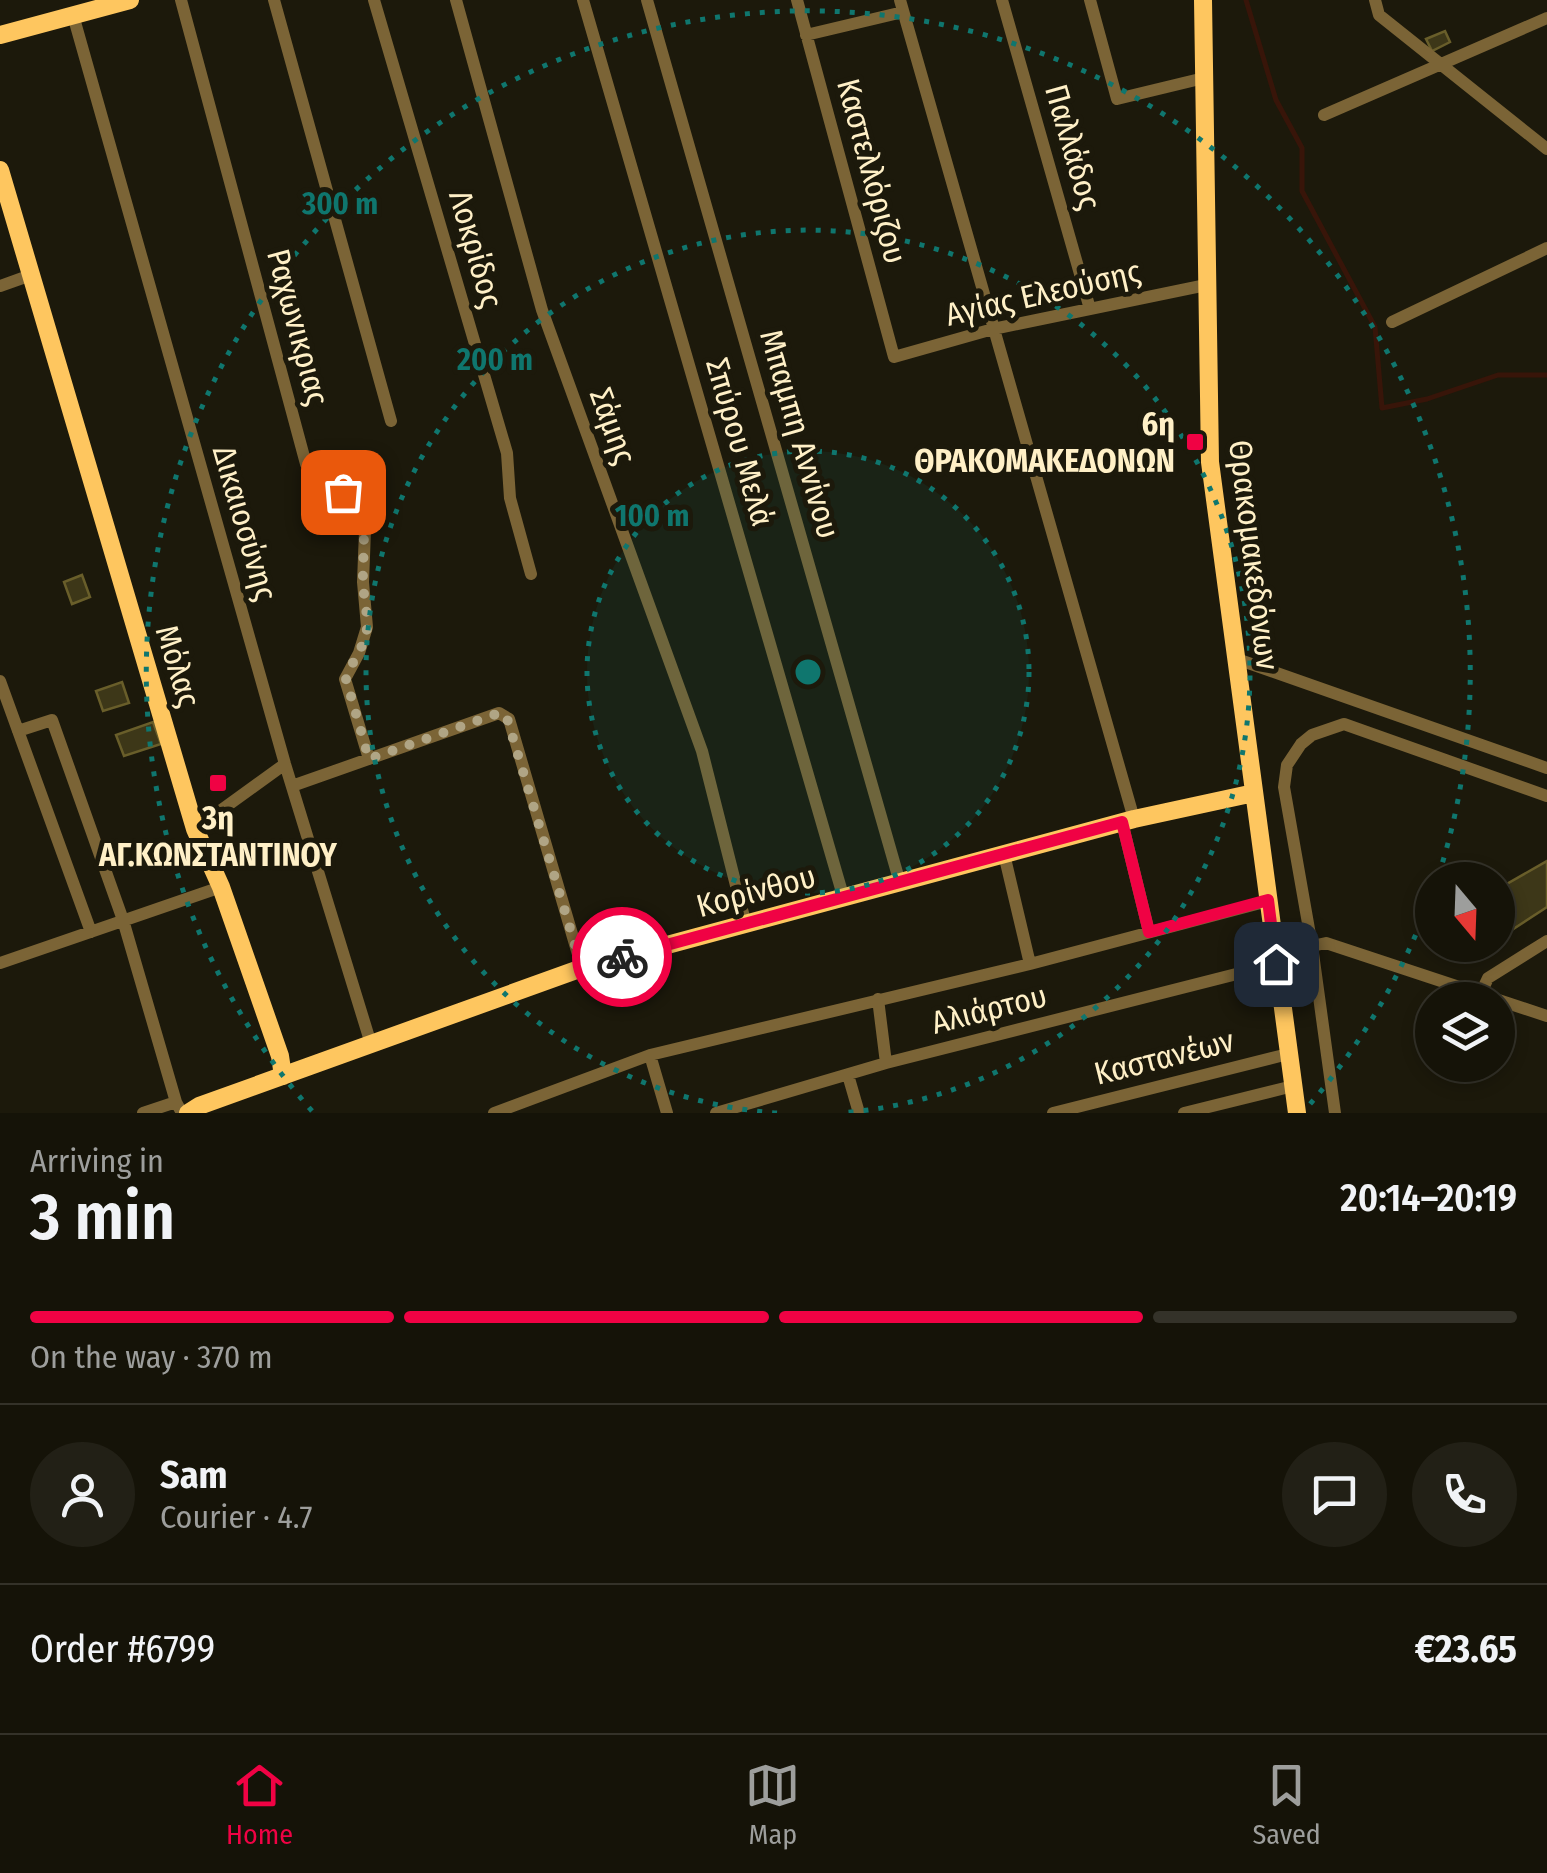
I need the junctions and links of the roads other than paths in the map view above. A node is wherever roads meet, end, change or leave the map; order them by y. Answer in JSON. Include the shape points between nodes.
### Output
{"nodes":[{"id":1,"x":130,"y":0,"type":"edge"},
{"id":2,"x":181,"y":0,"type":"edge"},
{"id":3,"x":274,"y":0,"type":"edge"},
{"id":4,"x":374,"y":0,"type":"edge"},
{"id":5,"x":456,"y":0,"type":"edge"},
{"id":6,"x":583,"y":0,"type":"edge"},
{"id":7,"x":647,"y":0,"type":"edge"},
{"id":8,"x":797,"y":0,"type":"edge"},
{"id":9,"x":1002,"y":0,"type":"edge"},
{"id":10,"x":1090,"y":0,"type":"edge"},
{"id":11,"x":1203,"y":0,"type":"edge"},
{"id":12,"x":1375,"y":0,"type":"edge"},
{"id":13,"x":901,"y":6,"type":"edge"},
{"id":14,"x":73,"y":15,"type":"junction"},
{"id":15,"x":1547,"y":18,"type":"edge"},
{"id":16,"x":0,"y":35,"type":"edge"},
{"id":17,"x":806,"y":35,"type":"junction"},
{"id":18,"x":1442,"y":63,"type":"junction"},
{"id":19,"x":1204,"y":78,"type":"junction"},
{"id":20,"x":1324,"y":114,"type":"dead end"},
{"id":21,"x":1547,"y":149,"type":"edge"},
{"id":22,"x":0,"y":170,"type":"edge"},
{"id":23,"x":1547,"y":248,"type":"edge"},
{"id":24,"x":31,"y":275,"type":"junction"},
{"id":25,"x":1206,"y":285,"type":"junction"},
{"id":26,"x":0,"y":286,"type":"edge"},
{"id":27,"x":1090,"y":309,"type":"junction"},
{"id":28,"x":1392,"y":322,"type":"dead end"},
{"id":29,"x":992,"y":329,"type":"junction"},
{"id":30,"x":894,"y":357,"type":"joint"},
{"id":31,"x":391,"y":421,"type":"dead end"},
{"id":32,"x":531,"y":574,"type":"dead end"},
{"id":33,"x":1237,"y":659,"type":"junction"},
{"id":34,"x":0,"y":681,"type":"edge"},
{"id":35,"x":18,"y":731,"type":"junction"},
{"id":36,"x":369,"y":759,"type":"junction"},
{"id":37,"x":285,"y":764,"type":"junction"},
{"id":38,"x":1547,"y":768,"type":"edge"},
{"id":39,"x":292,"y":786,"type":"junction"},
{"id":40,"x":1254,"y":792,"type":"junction"},
{"id":41,"x":1547,"y":796,"type":"edge"},
{"id":42,"x":1128,"y":820,"type":"junction"},
{"id":43,"x":195,"y":829,"type":"junction"},
{"id":44,"x":1004,"y":854,"type":"junction"},
{"id":45,"x":900,"y":883,"type":"junction"},
{"id":46,"x":222,"y":887,"type":"junction"},
{"id":47,"x":844,"y":898,"type":"junction"},
{"id":48,"x":1268,"y":900,"type":"junction"},
{"id":49,"x":122,"y":920,"type":"junction"},
{"id":50,"x":746,"y":925,"type":"junction"},
{"id":51,"x":91,"y":932,"type":"junction"},
{"id":52,"x":1149,"y":932,"type":"junction"},
{"id":53,"x":1547,"y":941,"type":"edge"},
{"id":54,"x":1312,"y":946,"type":"junction"},
{"id":55,"x":0,"y":963,"type":"edge"},
{"id":56,"x":1030,"y":964,"type":"junction"},
{"id":57,"x":1276,"y":964,"type":"junction"},
{"id":58,"x":582,"y":968,"type":"junction"},
{"id":59,"x":1444,"y":982,"type":"edge"},
{"id":60,"x":1486,"y":982,"type":"edge"},
{"id":61,"x":878,"y":999,"type":"junction"},
{"id":62,"x":1515,"y":1005,"type":"edge"},
{"id":63,"x":1547,"y":1016,"type":"edge"},
{"id":64,"x":371,"y":1044,"type":"junction"},
{"id":65,"x":1288,"y":1054,"type":"junction"},
{"id":66,"x":650,"y":1055,"type":"junction"},
{"id":67,"x":886,"y":1064,"type":"junction"},
{"id":68,"x":848,"y":1075,"type":"junction"},
{"id":69,"x":283,"y":1076,"type":"junction"},
{"id":70,"x":1292,"y":1086,"type":"junction"},
{"id":71,"x":182,"y":1109,"type":"edge"},
{"id":72,"x":516,"y":1109,"type":"edge"},
{"id":73,"x":143,"y":1113,"type":"edge"},
{"id":74,"x":494,"y":1113,"type":"edge"},
{"id":75,"x":667,"y":1113,"type":"edge"},
{"id":76,"x":716,"y":1113,"type":"edge"},
{"id":77,"x":860,"y":1113,"type":"edge"},
{"id":78,"x":1053,"y":1113,"type":"edge"},
{"id":79,"x":1184,"y":1113,"type":"edge"},
{"id":80,"x":1296,"y":1113,"type":"edge"},
{"id":81,"x":1335,"y":1113,"type":"edge"}],
"edges":[{"from":1,"to":14,"type":"street"},
{"from":2,"to":36,"type":"street","name":"Ραχωνικριας","via":[[306,464],[350,498],[363,520],[367,628],[346,679]]},
{"from":3,"to":31,"type":"street"},
{"from":4,"to":32,"type":"street","name":"Λοκρίδος","via":[[507,453],[510,498]]},
{"from":5,"to":50,"type":"street","name":"Σάμης","via":[[542,310],[702,751]]},
{"from":6,"to":47,"type":"street","name":"Σπύρου Μελά"},
{"from":7,"to":45,"type":"street","name":"Μπαμπη Αννίνου"},
{"from":8,"to":17,"type":"street","name":"Καστελλόριζου"},
{"from":9,"to":27,"type":"street","name":"Παλλάδος"},
{"from":10,"to":19,"type":"street","via":[[1117,99]]},
{"from":11,"to":19,"type":"street","name":"Θρακομακεδόνων"},
{"from":12,"to":18,"type":"street","via":[[1379,15]]},
{"from":13,"to":17,"type":"street"},
{"from":13,"to":29,"type":"street"},
{"from":14,"to":16,"type":"street"},
{"from":14,"to":37,"type":"street","name":"Δικαιοσύνης"},
{"from":15,"to":18,"type":"street"},
{"from":17,"to":30,"type":"street","name":"Καστελλόριζου"},
{"from":18,"to":20,"type":"street"},
{"from":18,"to":21,"type":"street"},
{"from":19,"to":25,"type":"street","name":"Θρακομακεδόνων"},
{"from":22,"to":24,"type":"street","name":"Μόλας"},
{"from":23,"to":28,"type":"street"},
{"from":24,"to":26,"type":"street"},
{"from":24,"to":43,"type":"street","name":"Μόλας"},
{"from":25,"to":27,"type":"street","name":"Αγίας Ελεούσης"},
{"from":25,"to":33,"type":"street","name":"Θρακομακεδόνων","via":[[1210,462]]},
{"from":27,"to":29,"type":"street","name":"Αγίας Ελεούσης"},
{"from":29,"to":30,"type":"street","name":"Αγίας Ελεούσης"},
{"from":29,"to":42,"type":"street"},
{"from":33,"to":38,"type":"street"},
{"from":33,"to":40,"type":"street","name":"Θρακομακεδόνων"},
{"from":34,"to":35,"type":"street"},
{"from":35,"to":49,"type":"street","via":[[52,720]]},
{"from":35,"to":51,"type":"street"},
{"from":36,"to":39,"type":"street"},
{"from":36,"to":58,"type":"street","via":[[506,715]]},
{"from":37,"to":39,"type":"street","name":"Δικαιοσύνης"},
{"from":37,"to":43,"type":"street"},
{"from":39,"to":64,"type":"street","name":"Δικαιοσύνης"},
{"from":40,"to":42,"type":"street","name":"Κορίνθου"},
{"from":40,"to":48,"type":"street","name":"Θρακομακεδόνων"},
{"from":41,"to":54,"type":"street","via":[[1344,724],[1312,735],[1292,754],[1284,787]]},
{"from":42,"to":44,"type":"street","name":"Κορίνθου"},
{"from":42,"to":52,"type":"street"},
{"from":43,"to":46,"type":"street","name":"Μόλας"},
{"from":44,"to":45,"type":"street","name":"Κορίνθου"},
{"from":44,"to":56,"type":"street"},
{"from":45,"to":47,"type":"street","name":"Κορίνθου"},
{"from":46,"to":49,"type":"street"},
{"from":46,"to":69,"type":"street","name":"Μόλας"},
{"from":47,"to":50,"type":"street","name":"Κορίνθου"},
{"from":48,"to":52,"type":"street"},
{"from":48,"to":57,"type":"street","name":"Θρακομακεδόνων"},
{"from":49,"to":51,"type":"street"},
{"from":49,"to":71,"type":"street"},
{"from":50,"to":58,"type":"street","name":"Κορίνθου"},
{"from":51,"to":55,"type":"street"},
{"from":52,"to":56,"type":"street"},
{"from":53,"to":60,"type":"street"},
{"from":54,"to":59,"type":"street","via":[[1326,943]]},
{"from":54,"to":81,"type":"street"},
{"from":56,"to":61,"type":"street"},
{"from":57,"to":65,"type":"street","name":"Θρακομακεδόνων"},
{"from":57,"to":67,"type":"street","name":"Αλιάρτου"},
{"from":58,"to":64,"type":"street","name":"Κορίνθου"},
{"from":61,"to":66,"type":"street"},
{"from":61,"to":67,"type":"street"},
{"from":62,"to":63,"type":"street"},
{"from":64,"to":69,"type":"street","name":"Κορίνθου"},
{"from":65,"to":70,"type":"street","name":"Θρακομακεδόνων"},
{"from":65,"to":78,"type":"street","name":"Καστανέων"},
{"from":66,"to":72,"type":"street"},
{"from":66,"to":75,"type":"street"},
{"from":67,"to":68,"type":"street","name":"Αλιάρτου"},
{"from":68,"to":76,"type":"street","name":"Αλιάρτου"},
{"from":68,"to":77,"type":"street"},
{"from":69,"to":71,"type":"street"},
{"from":70,"to":79,"type":"street"},
{"from":70,"to":80,"type":"street","name":"Θρακομακεδόνων"},
{"from":71,"to":73,"type":"street"},
{"from":72,"to":74,"type":"street"}]}
